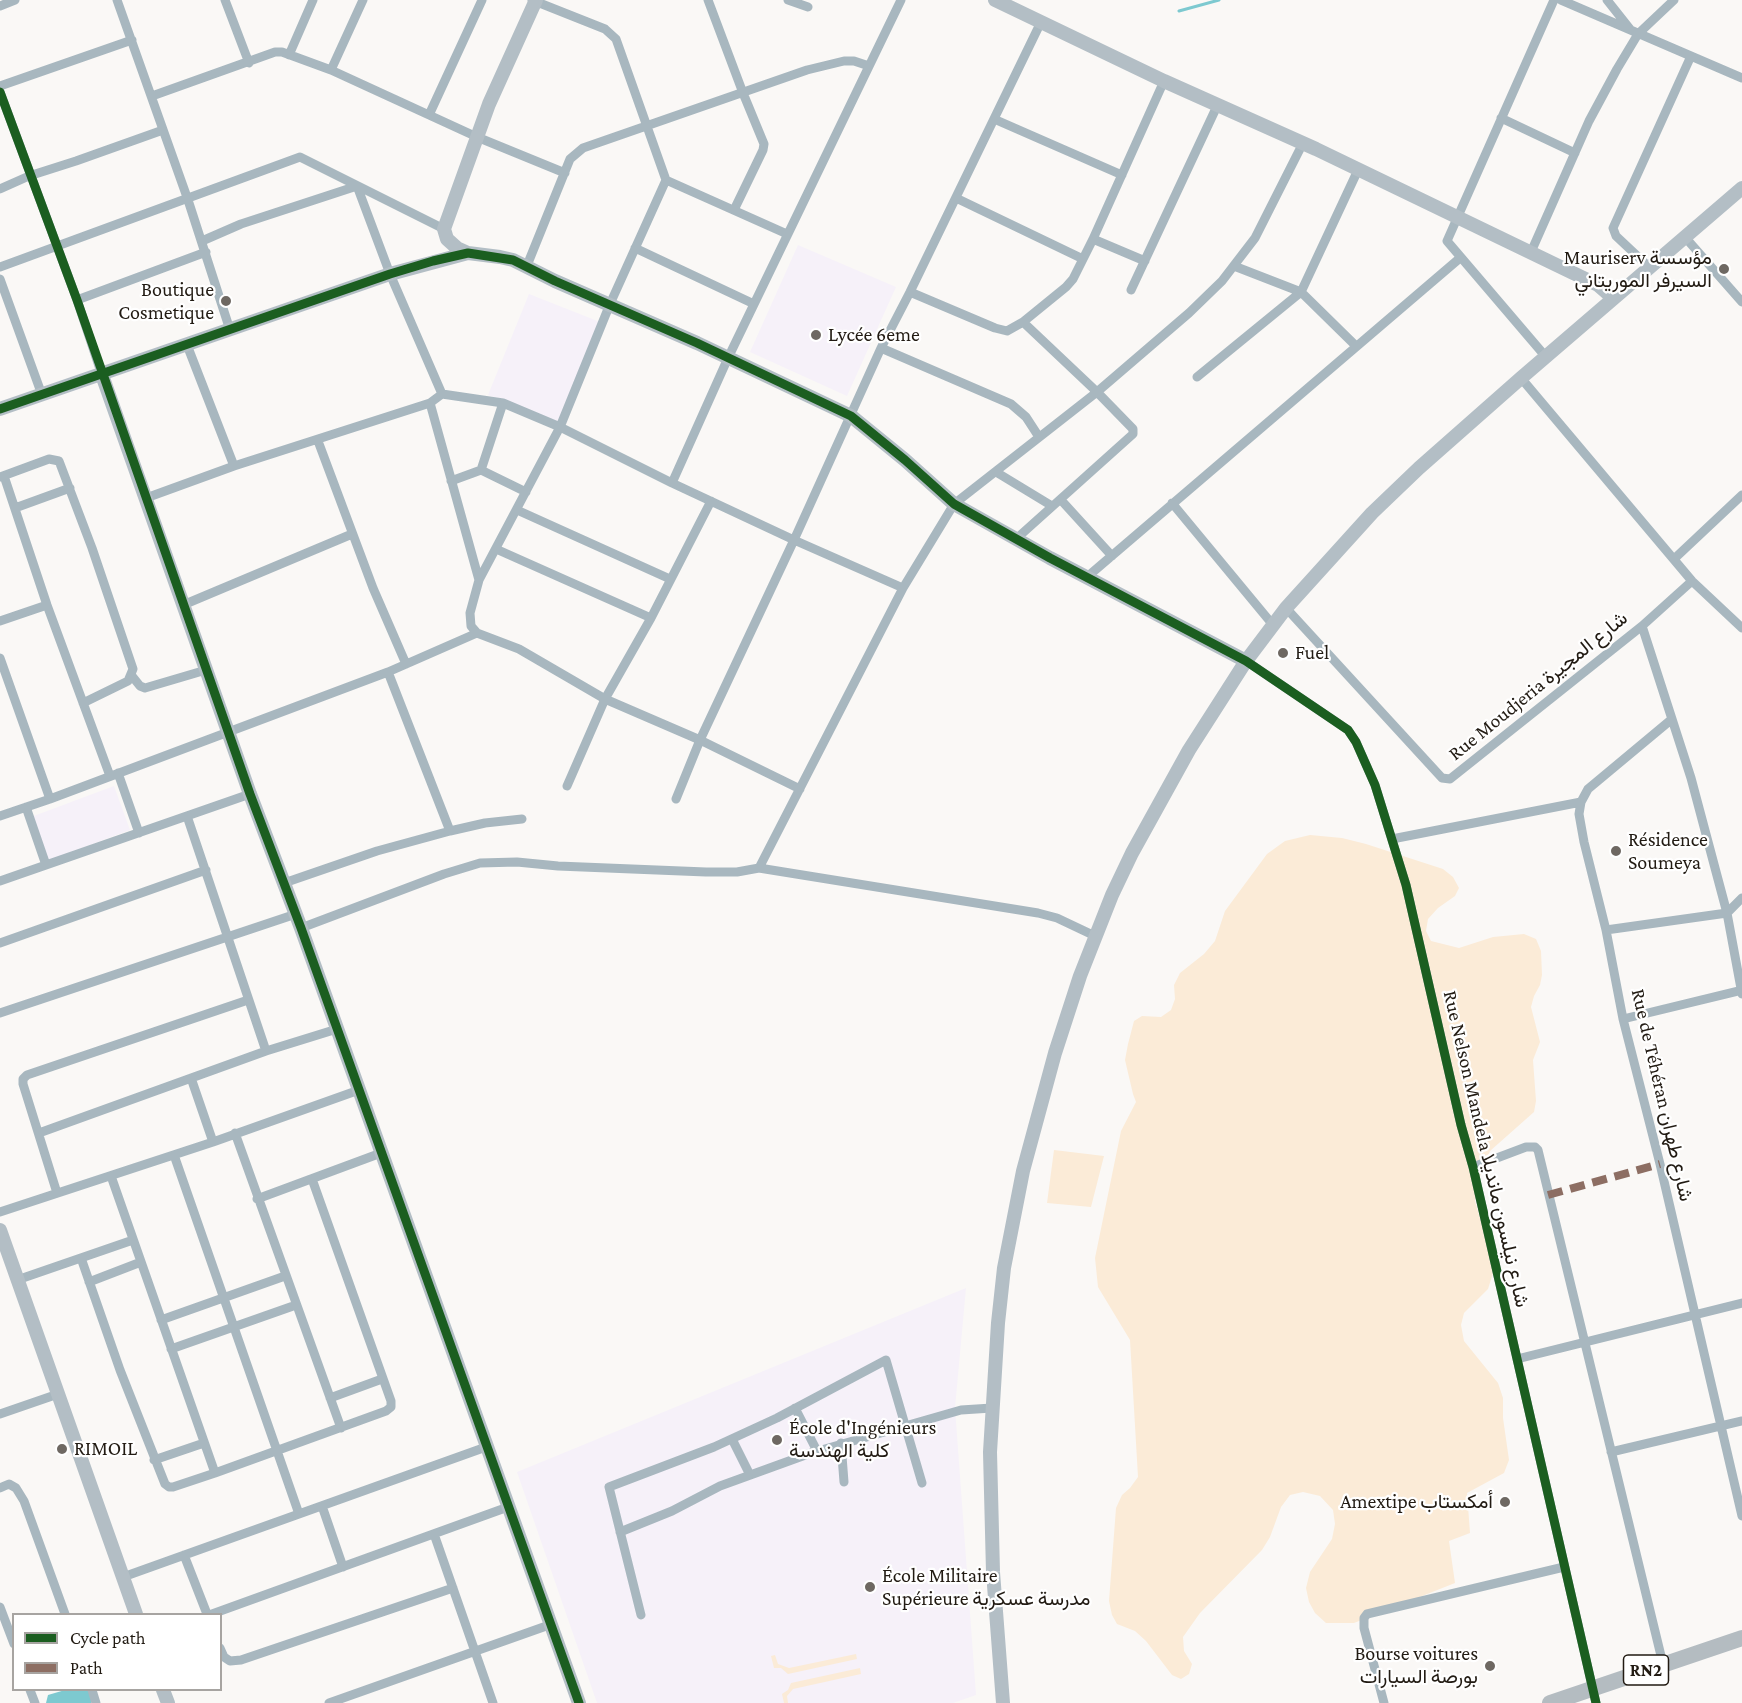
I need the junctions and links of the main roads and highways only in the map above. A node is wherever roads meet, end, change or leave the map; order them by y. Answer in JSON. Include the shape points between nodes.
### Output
{"nodes":[{"id":1,"x":1742,"y":1638,"type":"edge"},
{"id":2,"x":1594,"y":1696,"type":"edge"},
{"id":3,"x":1550,"y":1703,"type":"edge"}],
"edges":[{"from":1,"to":2,"type":"highway","number":"RN2","via":[[1663,1664]]},
{"from":2,"to":3,"type":"highway","number":"RN2"}]}
